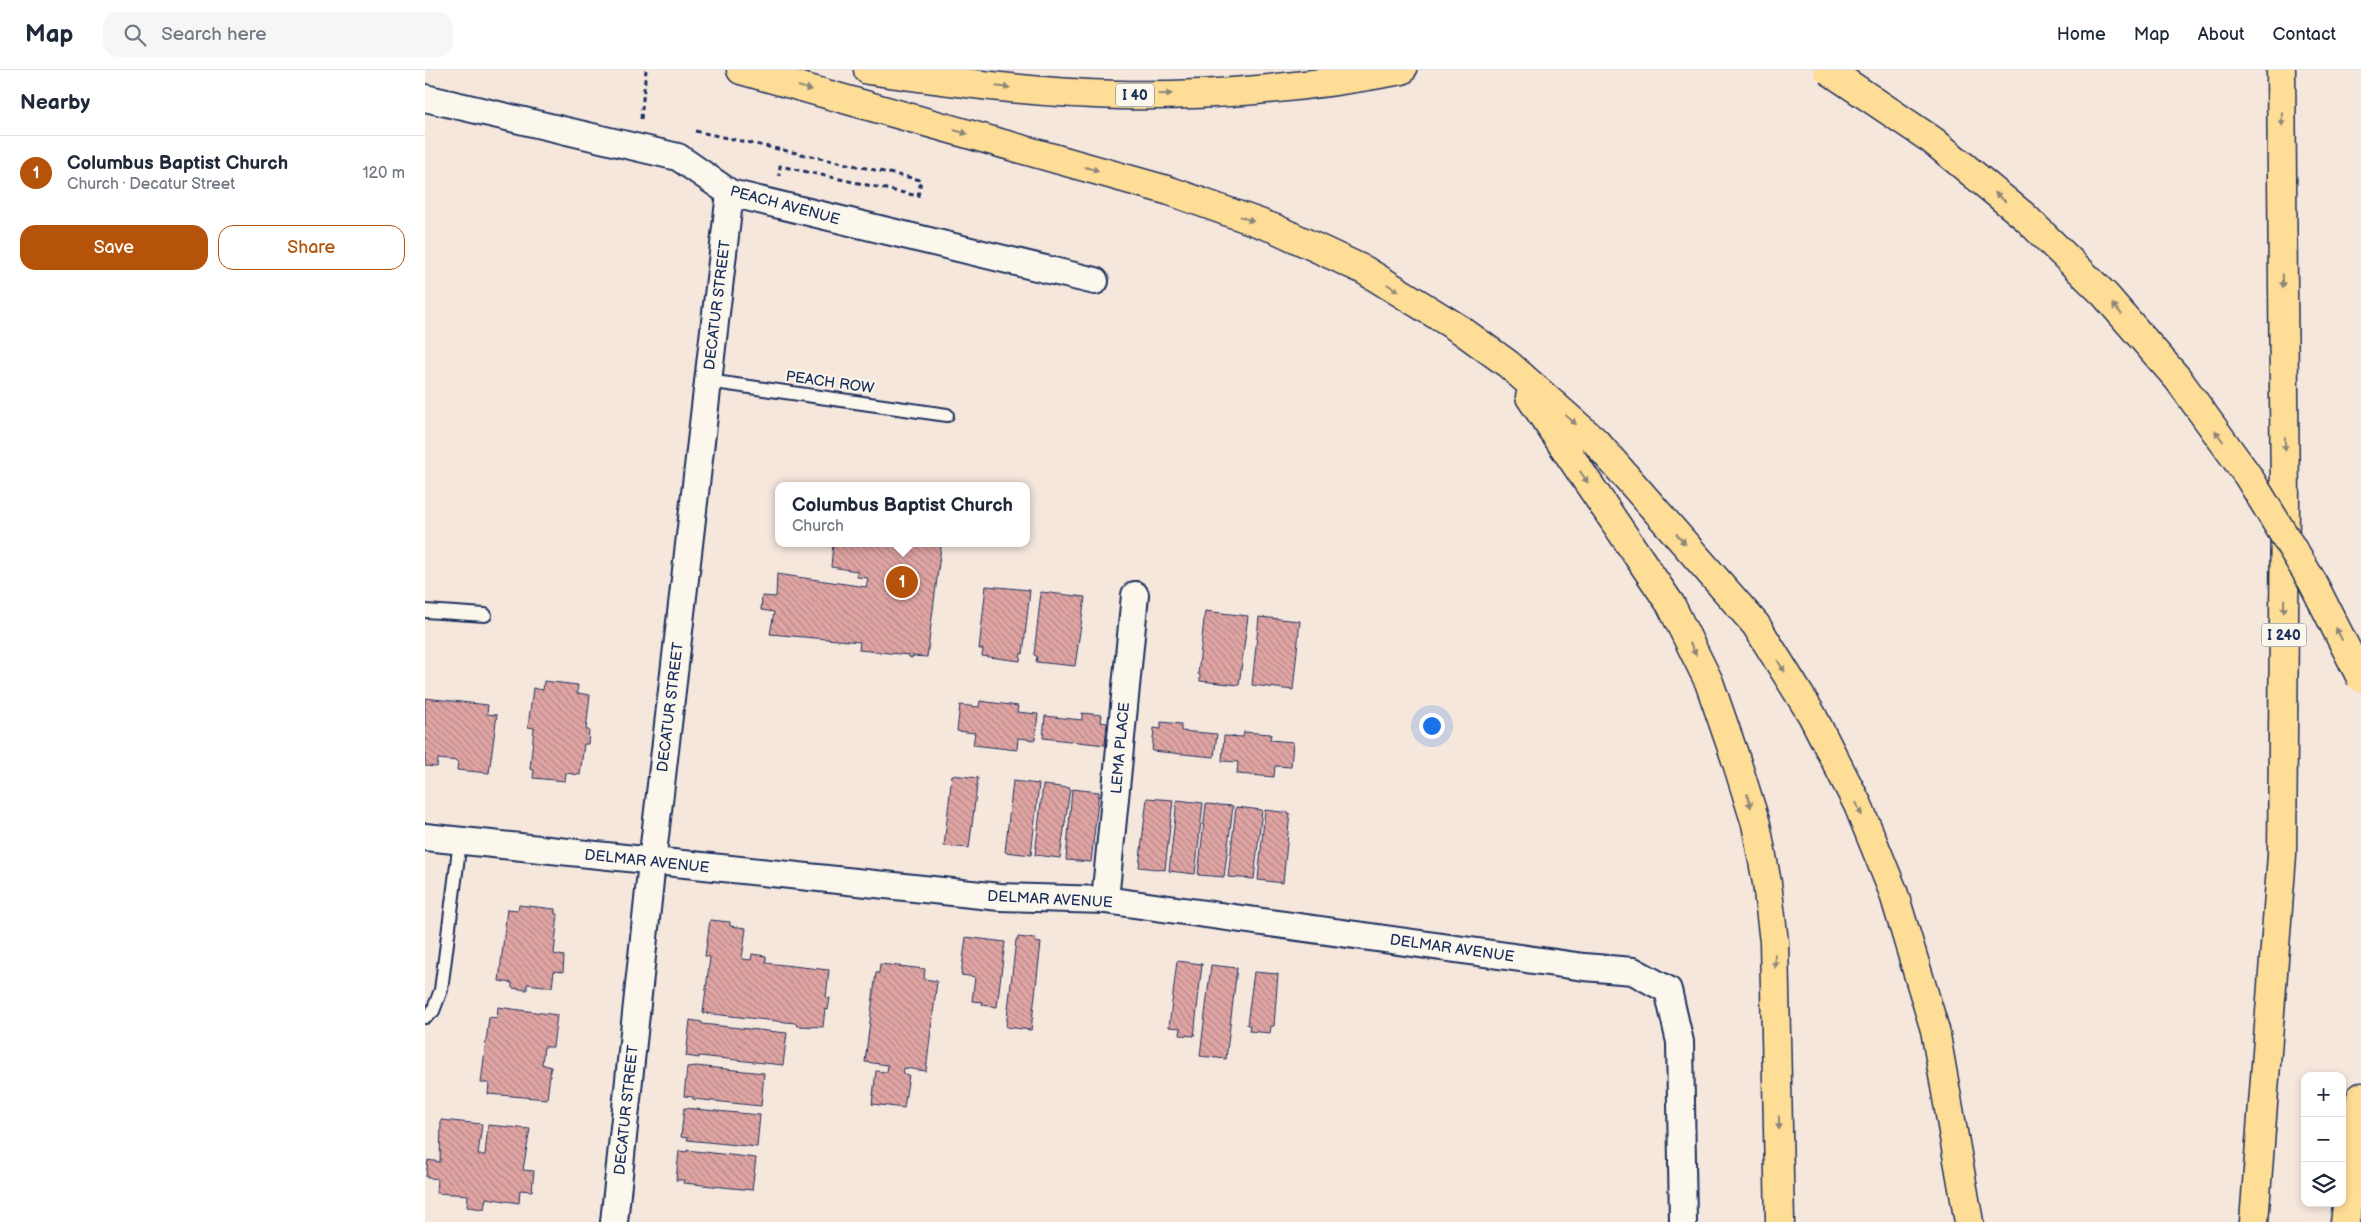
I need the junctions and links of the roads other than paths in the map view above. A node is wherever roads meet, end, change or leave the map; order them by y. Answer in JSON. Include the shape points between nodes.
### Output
{"nodes":[{"id":1,"x":741,"y":70,"type":"edge"},
{"id":2,"x":868,"y":70,"type":"edge"},
{"id":3,"x":1402,"y":70,"type":"edge"},
{"id":4,"x":1828,"y":70,"type":"edge"},
{"id":5,"x":2281,"y":70,"type":"edge"},
{"id":6,"x":425,"y":98,"type":"edge"},
{"id":7,"x":730,"y":193,"type":"junction"},
{"id":8,"x":1095,"y":280,"type":"dead end"},
{"id":9,"x":1508,"y":364,"type":"junction"},
{"id":10,"x":708,"y":381,"type":"junction"},
{"id":11,"x":947,"y":416,"type":"dead end"},
{"id":12,"x":1135,"y":595,"type":"dead end"},
{"id":13,"x":425,"y":610,"type":"edge"},
{"id":14,"x":485,"y":614,"type":"dead end"},
{"id":15,"x":2361,"y":678,"type":"edge"},
{"id":16,"x":425,"y":837,"type":"edge"},
{"id":17,"x":460,"y":841,"type":"junction"},
{"id":18,"x":652,"y":862,"type":"junction"},
{"id":19,"x":1105,"y":900,"type":"junction"},
{"id":20,"x":425,"y":1017,"type":"edge"},
{"id":21,"x":2361,"y":1097,"type":"edge"},
{"id":22,"x":2252,"y":1214,"type":"edge"},
{"id":23,"x":614,"y":1222,"type":"edge"},
{"id":24,"x":1683,"y":1222,"type":"edge"},
{"id":25,"x":1780,"y":1222,"type":"edge"},
{"id":26,"x":1969,"y":1222,"type":"edge"},
{"id":27,"x":2345,"y":1222,"type":"edge"}],
"edges":[{"from":1,"to":9,"type":"highway","one_way":true,"via":[[1170,191],[1276,229],[1364,270],[1461,330]]},
{"from":2,"to":3,"type":"highway","number":"I 40","one_way":true,"via":[[1021,89],[1120,95],[1297,85]]},
{"from":15,"to":4,"type":"highway","one_way":true,"bridge":true,"via":[[2312,582],[2248,476],[2178,379],[2105,295],[2024,216],[1932,140]]},
{"from":5,"to":22,"type":"highway","number":"I 240","one_way":true,"via":[[2285,491],[2282,855]]},
{"from":6,"to":7,"type":"street","name":"PEACH AVENUE","via":[[678,157]]},
{"from":7,"to":8,"type":"street","name":"PEACH AVENUE"},
{"from":7,"to":10,"type":"street","name":"DECATUR STREET"},
{"from":9,"to":25,"type":"highway","one_way":true,"via":[[1671,605],[1709,682],[1736,760],[1756,824],[1774,942]]},
{"from":9,"to":26,"type":"highway","one_way":true,"via":[[1595,441],[1749,618],[1811,715],[1858,805],[1893,891],[1917,966],[1935,1030]]},
{"from":10,"to":11,"type":"lane","name":"PEACH ROW"},
{"from":10,"to":18,"type":"street","name":"DECATUR STREET"},
{"from":12,"to":19,"type":"street","name":"LEMA PLACE"},
{"from":13,"to":14,"type":"lane"},
{"from":16,"to":17,"type":"street","name":"DELMAR AVENUE"},
{"from":17,"to":18,"type":"street","name":"DELMAR AVENUE"},
{"from":17,"to":20,"type":"lane","via":[[441,990],[433,1011]]},
{"from":18,"to":19,"type":"street","name":"DELMAR AVENUE","via":[[1000,897]]},
{"from":18,"to":23,"type":"street","name":"DECATUR STREET"},
{"from":19,"to":24,"type":"street","name":"DELMAR AVENUE","via":[[1584,967],[1633,971],[1668,990],[1680,1042]]},
{"from":21,"to":27,"type":"highway"}]}
